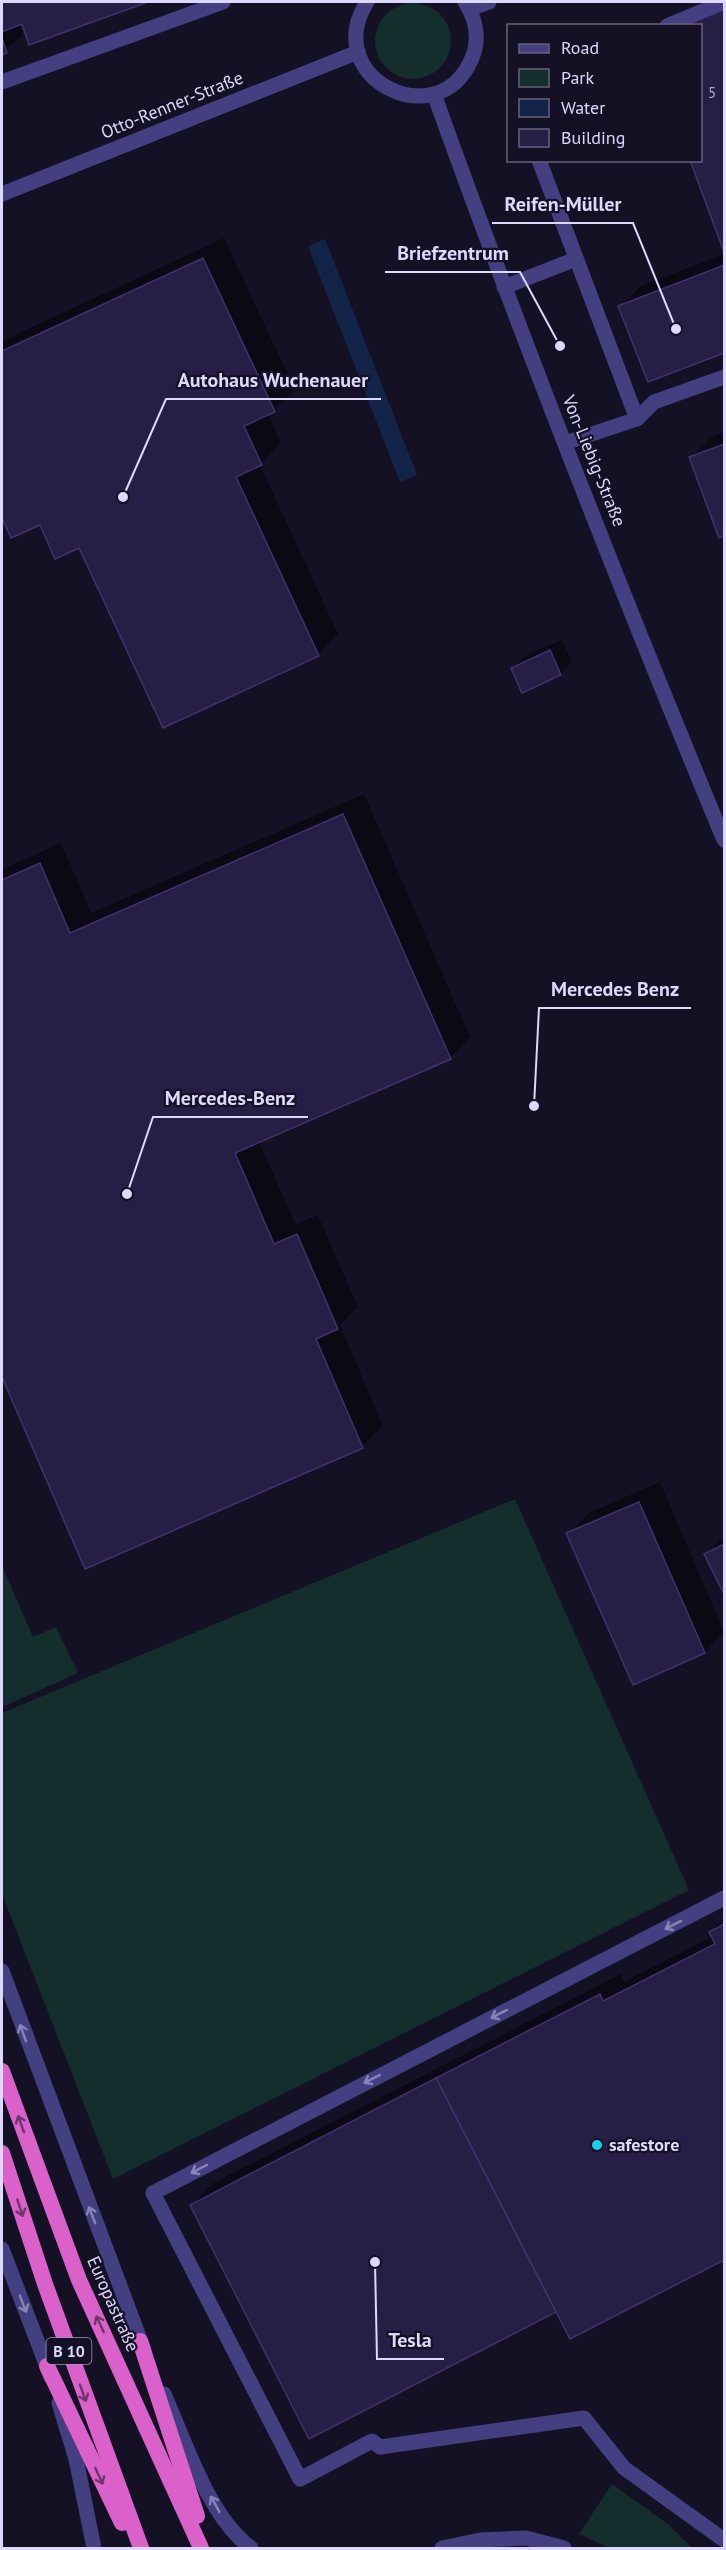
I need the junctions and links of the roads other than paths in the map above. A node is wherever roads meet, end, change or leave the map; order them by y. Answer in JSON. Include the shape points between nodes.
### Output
{"nodes":[{"id":1,"x":223,"y":2,"type":"edge"},
{"id":2,"x":367,"y":2,"type":"edge"},
{"id":3,"x":489,"y":2,"type":"edge"},
{"id":4,"x":724,"y":2,"type":"edge"},
{"id":5,"x":467,"y":5,"type":"edge"},
{"id":6,"x":672,"y":24,"type":"edge"},
{"id":7,"x":358,"y":52,"type":"junction"},
{"id":8,"x":2,"y":82,"type":"edge"},
{"id":9,"x":434,"y":94,"type":"junction"},
{"id":10,"x":539,"y":162,"type":"edge"},
{"id":11,"x":2,"y":194,"type":"edge"},
{"id":12,"x":576,"y":259,"type":"junction"},
{"id":13,"x":504,"y":287,"type":"junction"},
{"id":14,"x":724,"y":377,"type":"edge"},
{"id":15,"x":636,"y":419,"type":"junction"},
{"id":16,"x":565,"y":442,"type":"junction"},
{"id":17,"x":724,"y":840,"type":"edge"},
{"id":18,"x":724,"y":1898,"type":"edge"},
{"id":19,"x":2,"y":1971,"type":"edge"},
{"id":20,"x":2,"y":2071,"type":"edge"},
{"id":21,"x":2,"y":2153,"type":"edge"},
{"id":22,"x":2,"y":2249,"type":"edge"},
{"id":23,"x":140,"y":2341,"type":"junction"},
{"id":24,"x":47,"y":2366,"type":"junction"},
{"id":25,"x":724,"y":2540,"type":"edge"},
{"id":26,"x":94,"y":2548,"type":"edge"},
{"id":27,"x":135,"y":2548,"type":"edge"},
{"id":28,"x":141,"y":2548,"type":"edge"},
{"id":29,"x":201,"y":2548,"type":"edge"},
{"id":30,"x":208,"y":2548,"type":"edge"},
{"id":31,"x":251,"y":2548,"type":"edge"},
{"id":32,"x":442,"y":2548,"type":"edge"},
{"id":33,"x":564,"y":2548,"type":"edge"}],
"edges":[{"from":1,"to":8,"type":"street"},
{"from":2,"to":7,"type":"street","via":[[357,24]]},
{"from":3,"to":5,"type":"street"},
{"from":4,"to":6,"type":"street"},
{"from":5,"to":9,"type":"street","via":[[477,38],[468,67],[459,79]]},
{"from":7,"to":9,"type":"street","via":[[371,76],[387,89],[406,96]]},
{"from":7,"to":11,"type":"street","name":"Otto-Renner-Straße"},
{"from":9,"to":13,"type":"street","name":"Von-Liebig-Straße"},
{"from":10,"to":12,"type":"street"},
{"from":12,"to":13,"type":"street"},
{"from":12,"to":15,"type":"street"},
{"from":13,"to":16,"type":"street","name":"Von-Liebig-Straße"},
{"from":14,"to":15,"type":"street","via":[[654,402]]},
{"from":15,"to":16,"type":"street"},
{"from":16,"to":17,"type":"street","name":"Von-Liebig-Straße"},
{"from":18,"to":25,"type":"street","one_way":true,"via":[[153,2193],[300,2479],[372,2441],[380,2447],[584,2418],[624,2468]]},
{"from":23,"to":19,"type":"street","name":"Europastraße","one_way":true},
{"from":29,"to":20,"type":"highway","name":"Europastraße","number":"B 10","one_way":true,"via":[[79,2280]]},
{"from":21,"to":28,"type":"highway","number":"B 10","one_way":true,"via":[[48,2295]]},
{"from":22,"to":24,"type":"street","number":"B 10","one_way":true},
{"from":23,"to":30,"type":"highway"},
{"from":31,"to":23,"type":"street","name":"Europastraße","one_way":true,"via":[[235,2536],[214,2505]]},
{"from":24,"to":26,"type":"street","via":[[76,2458]]},
{"from":24,"to":27,"type":"highway","number":"B 10","one_way":true},
{"from":32,"to":33,"type":"street","via":[[480,2540],[526,2538]]}]}
